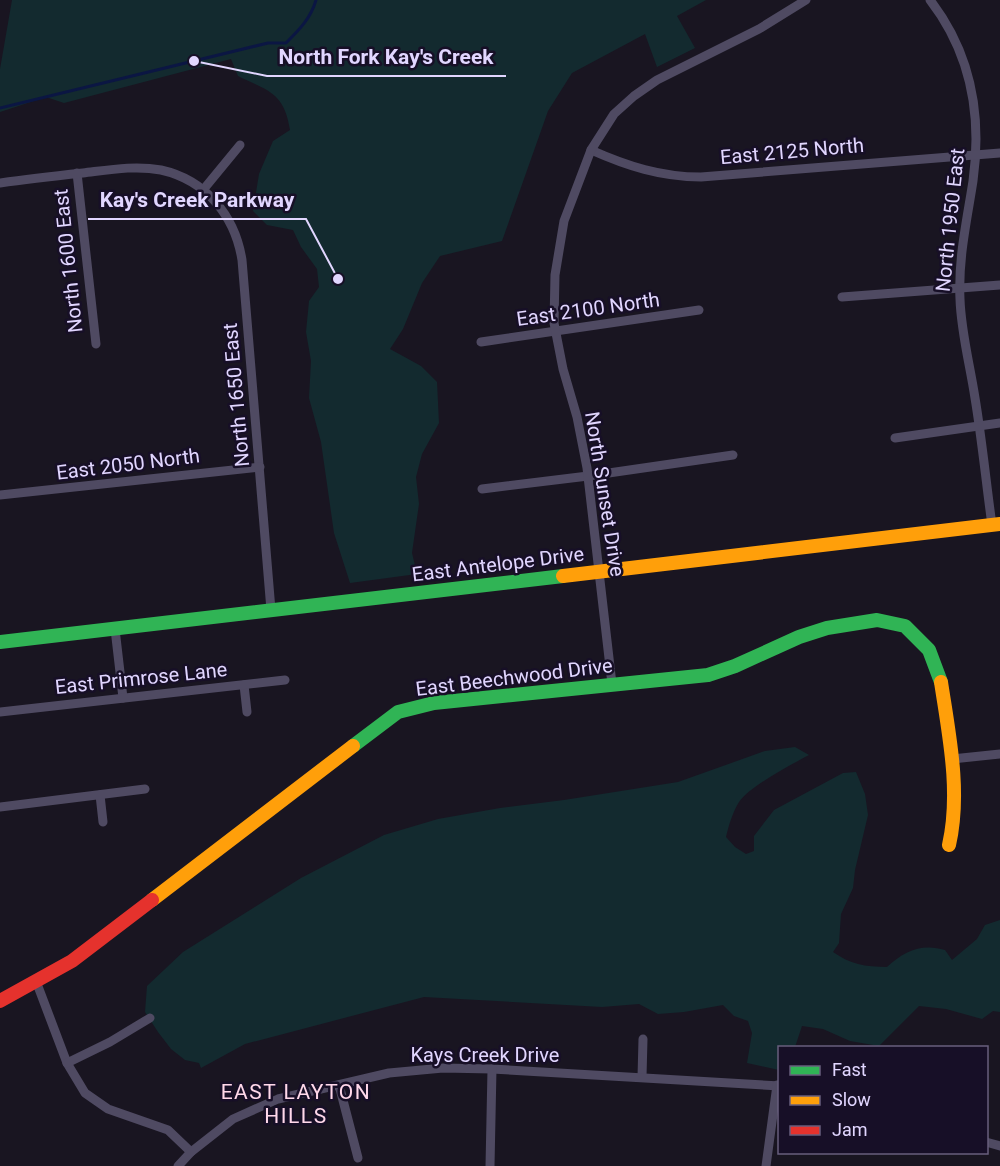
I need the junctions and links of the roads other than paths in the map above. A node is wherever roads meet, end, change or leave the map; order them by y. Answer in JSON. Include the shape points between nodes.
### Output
{"nodes":[{"id":1,"x":806,"y":0,"type":"edge"},
{"id":2,"x":930,"y":0,"type":"edge"},
{"id":3,"x":240,"y":145,"type":"dead end"},
{"id":4,"x":591,"y":150,"type":"junction"},
{"id":5,"x":1000,"y":153,"type":"edge"},
{"id":6,"x":975,"y":155,"type":"junction"},
{"id":7,"x":77,"y":174,"type":"junction"},
{"id":8,"x":0,"y":183,"type":"edge"},
{"id":9,"x":203,"y":190,"type":"junction"},
{"id":10,"x":1000,"y":285,"type":"edge"},
{"id":11,"x":960,"y":288,"type":"junction"},
{"id":12,"x":842,"y":297,"type":"dead end"},
{"id":13,"x":699,"y":310,"type":"dead end"},
{"id":14,"x":555,"y":332,"type":"junction"},
{"id":15,"x":481,"y":342,"type":"dead end"},
{"id":16,"x":96,"y":344,"type":"dead end"},
{"id":17,"x":1000,"y":423,"type":"edge"},
{"id":18,"x":979,"y":426,"type":"junction"},
{"id":19,"x":895,"y":438,"type":"dead end"},
{"id":20,"x":733,"y":454,"type":"dead end"},
{"id":21,"x":260,"y":466,"type":"junction"},
{"id":22,"x":588,"y":476,"type":"junction"},
{"id":23,"x":482,"y":489,"type":"dead end"},
{"id":24,"x":0,"y":495,"type":"edge"},
{"id":25,"x":996,"y":524,"type":"edge"},
{"id":26,"x":599,"y":572,"type":"junction"},
{"id":27,"x":271,"y":610,"type":"junction"},
{"id":28,"x":115,"y":628,"type":"junction"},
{"id":29,"x":0,"y":642,"type":"edge"},
{"id":30,"x":285,"y":680,"type":"dead end"},
{"id":31,"x":612,"y":684,"type":"junction"},
{"id":32,"x":244,"y":685,"type":"junction"},
{"id":33,"x":123,"y":698,"type":"junction"},
{"id":34,"x":0,"y":712,"type":"edge"},
{"id":35,"x":247,"y":712,"type":"dead end"},
{"id":36,"x":1000,"y":754,"type":"edge"},
{"id":37,"x":952,"y":759,"type":"junction"},
{"id":38,"x":145,"y":789,"type":"dead end"},
{"id":39,"x":100,"y":795,"type":"junction"},
{"id":40,"x":0,"y":807,"type":"edge"},
{"id":41,"x":103,"y":822,"type":"dead end"},
{"id":42,"x":949,"y":845,"type":"dead end"},
{"id":43,"x":36,"y":981,"type":"junction"},
{"id":44,"x":0,"y":1001,"type":"edge"},
{"id":45,"x":150,"y":1018,"type":"dead end"},
{"id":46,"x":643,"y":1039,"type":"dead end"},
{"id":47,"x":67,"y":1063,"type":"junction"},
{"id":48,"x":492,"y":1069,"type":"junction"},
{"id":49,"x":642,"y":1077,"type":"junction"},
{"id":50,"x":339,"y":1085,"type":"junction"},
{"id":51,"x":778,"y":1086,"type":"edge"},
{"id":52,"x":192,"y":1152,"type":"junction"},
{"id":53,"x":358,"y":1158,"type":"dead end"},
{"id":54,"x":178,"y":1166,"type":"edge"},
{"id":55,"x":490,"y":1166,"type":"edge"},
{"id":56,"x":766,"y":1166,"type":"edge"}],
"edges":[{"from":1,"to":4,"type":"street","name":"North Sunset Drive","via":[[634,96],[614,114]]},
{"from":2,"to":6,"type":"street","name":"North 1950 East","via":[[964,60],[976,115]]},
{"from":3,"to":9,"type":"street"},
{"from":4,"to":6,"type":"street","name":"East 2125 North","via":[[619,163],[678,177]]},
{"from":4,"to":14,"type":"street","name":"North Sunset Drive","via":[[564,221],[555,275]]},
{"from":5,"to":6,"type":"street","name":"East 2125 North"},
{"from":6,"to":11,"type":"street","name":"North 1950 East","via":[[962,242]]},
{"from":7,"to":8,"type":"street","name":"North 1650 East"},
{"from":7,"to":9,"type":"street","name":"North 1650 East","via":[[123,168],[161,171]]},
{"from":7,"to":16,"type":"street","name":"North 1600 East"},
{"from":9,"to":21,"type":"street","name":"North 1650 East","via":[[225,213],[239,243]]},
{"from":10,"to":11,"type":"street"},
{"from":11,"to":12,"type":"street"},
{"from":11,"to":18,"type":"street","name":"North 1950 East","via":[[962,326]]},
{"from":13,"to":14,"type":"street","name":"East 2100 North"},
{"from":14,"to":15,"type":"street","name":"East 2100 North"},
{"from":14,"to":22,"type":"street","name":"North Sunset Drive","via":[[578,417]]},
{"from":17,"to":18,"type":"street"},
{"from":18,"to":19,"type":"street"},
{"from":18,"to":25,"type":"street","name":"North 1950 East"},
{"from":20,"to":22,"type":"street"},
{"from":21,"to":24,"type":"street","name":"East 2050 North"},
{"from":21,"to":27,"type":"street","name":"North 1650 East"},
{"from":22,"to":23,"type":"street"},
{"from":22,"to":26,"type":"street","name":"North Sunset Drive"},
{"from":25,"to":26,"type":"street","name":"East Antelope Drive"},
{"from":26,"to":27,"type":"street","name":"East Antelope Drive"},
{"from":26,"to":31,"type":"street","name":"North Sunset Drive"},
{"from":27,"to":28,"type":"street","name":"East Antelope Drive"},
{"from":28,"to":29,"type":"street","name":"East Antelope Drive"},
{"from":28,"to":33,"type":"street"},
{"from":30,"to":32,"type":"street","name":"East Primrose Lane"},
{"from":31,"to":37,"type":"street","name":"East Beechwood Drive","via":[[708,675],[827,628],[877,620],[905,626],[929,650],[941,682]]},
{"from":31,"to":43,"type":"street","name":"East Beechwood Drive","via":[[434,703],[398,712],[72,961]]},
{"from":32,"to":33,"type":"street","name":"East Primrose Lane"},
{"from":32,"to":35,"type":"street"},
{"from":33,"to":34,"type":"street","name":"East Primrose Lane"},
{"from":36,"to":37,"type":"street"},
{"from":37,"to":42,"type":"street","name":"East Beechwood Drive","via":[[954,823]]},
{"from":38,"to":39,"type":"street"},
{"from":39,"to":40,"type":"street"},
{"from":39,"to":41,"type":"street"},
{"from":43,"to":44,"type":"street","name":"East Beechwood Drive"},
{"from":43,"to":47,"type":"street"},
{"from":45,"to":47,"type":"street"},
{"from":46,"to":49,"type":"street"},
{"from":47,"to":52,"type":"street","via":[[85,1093],[108,1109],[168,1130]]},
{"from":48,"to":49,"type":"street","name":"Kays Creek Drive"},
{"from":48,"to":50,"type":"street","name":"Kays Creek Drive","via":[[388,1073]]},
{"from":48,"to":55,"type":"street"},
{"from":49,"to":51,"type":"street","name":"Kays Creek Drive"},
{"from":50,"to":52,"type":"street","name":"Kays Creek Drive","via":[[278,1099],[233,1119]]},
{"from":50,"to":53,"type":"street"},
{"from":51,"to":56,"type":"street"},
{"from":52,"to":54,"type":"street","name":"Kays Creek Drive"}]}
